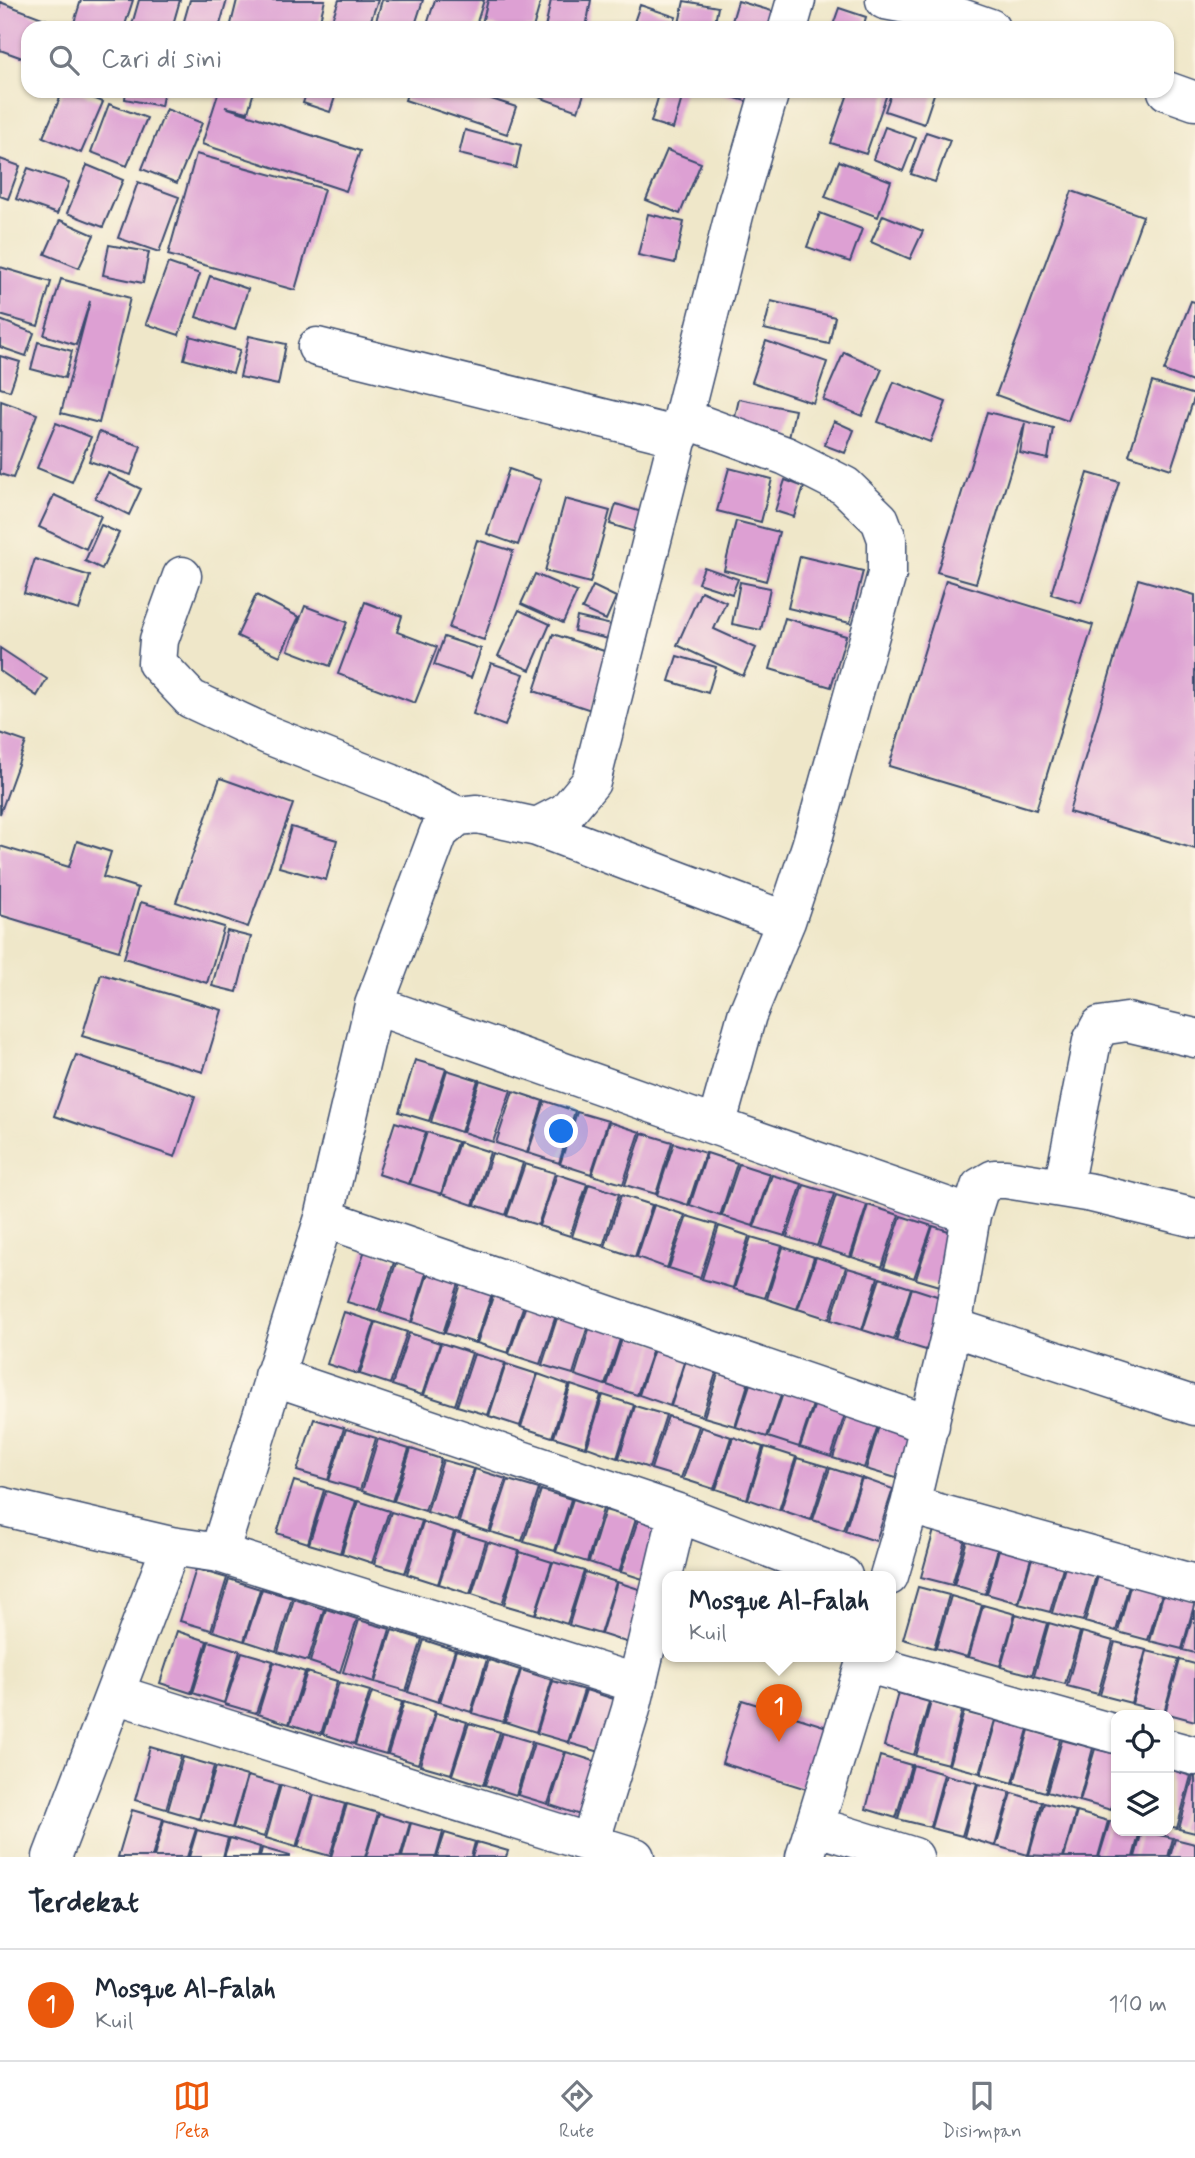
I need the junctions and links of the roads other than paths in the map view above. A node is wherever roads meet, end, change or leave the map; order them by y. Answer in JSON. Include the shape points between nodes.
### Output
{"nodes":[{"id":1,"x":796,"y":0,"type":"edge"},
{"id":2,"x":885,"y":0,"type":"edge"},
{"id":3,"x":790,"y":21,"type":"edge"},
{"id":4,"x":970,"y":21,"type":"edge"},
{"id":5,"x":1174,"y":94,"type":"edge"},
{"id":6,"x":768,"y":98,"type":"edge"},
{"id":7,"x":1195,"y":101,"type":"edge"},
{"id":8,"x":317,"y":348,"type":"dead end"},
{"id":9,"x":681,"y":428,"type":"junction"},
{"id":10,"x":182,"y":576,"type":"dead end"},
{"id":11,"x":458,"y":816,"type":"junction"},
{"id":12,"x":537,"y":827,"type":"junction"},
{"id":13,"x":786,"y":921,"type":"junction"},
{"id":14,"x":374,"y":1005,"type":"junction"},
{"id":15,"x":1195,"y":1038,"type":"edge"},
{"id":16,"x":716,"y":1126,"type":"junction"},
{"id":17,"x":1063,"y":1187,"type":"junction"},
{"id":18,"x":971,"y":1215,"type":"junction"},
{"id":19,"x":324,"y":1217,"type":"junction"},
{"id":20,"x":1195,"y":1218,"type":"edge"},
{"id":21,"x":952,"y":1327,"type":"junction"},
{"id":22,"x":273,"y":1376,"type":"junction"},
{"id":23,"x":1195,"y":1406,"type":"edge"},
{"id":24,"x":930,"y":1425,"type":"junction"},
{"id":25,"x":910,"y":1505,"type":"junction"},
{"id":26,"x":0,"y":1506,"type":"edge"},
{"id":27,"x":678,"y":1513,"type":"junction"},
{"id":28,"x":171,"y":1546,"type":"junction"},
{"id":29,"x":219,"y":1553,"type":"junction"},
{"id":30,"x":663,"y":1571,"type":"edge"},
{"id":31,"x":830,"y":1571,"type":"edge"},
{"id":32,"x":891,"y":1571,"type":"edge"},
{"id":33,"x":662,"y":1576,"type":"edge"},
{"id":34,"x":1195,"y":1584,"type":"edge"},
{"id":35,"x":865,"y":1662,"type":"edge"},
{"id":36,"x":876,"y":1662,"type":"edge"},
{"id":37,"x":635,"y":1683,"type":"junction"},
{"id":38,"x":115,"y":1694,"type":"junction"},
{"id":39,"x":1111,"y":1732,"type":"edge"},
{"id":40,"x":1174,"y":1750,"type":"edge"},
{"id":41,"x":1195,"y":1756,"type":"edge"},
{"id":42,"x":810,"y":1842,"type":"edge"},
{"id":43,"x":590,"y":1843,"type":"junction"},
{"id":44,"x":53,"y":1857,"type":"edge"},
{"id":45,"x":635,"y":1857,"type":"edge"},
{"id":46,"x":914,"y":1857,"type":"edge"}],
"edges":[{"from":1,"to":3,"type":"street"},
{"from":2,"to":4,"type":"street"},
{"from":5,"to":7,"type":"street"},
{"from":6,"to":9,"type":"street"},
{"from":8,"to":9,"type":"street"},
{"from":9,"to":12,"type":"street","via":[[591,782],[566,812]]},
{"from":9,"to":13,"type":"street","via":[[786,456],[845,486],[880,520],[887,540],[883,586]]},
{"from":10,"to":11,"type":"street","via":[[159,640],[157,663],[191,699]]},
{"from":11,"to":12,"type":"street","via":[[477,814]]},
{"from":11,"to":14,"type":"street","via":[[439,832]]},
{"from":12,"to":13,"type":"street"},
{"from":13,"to":16,"type":"street","via":[[747,1015]]},
{"from":14,"to":16,"type":"street"},
{"from":14,"to":19,"type":"street"},
{"from":15,"to":17,"type":"street","via":[[1127,1022],[1100,1026],[1091,1041]]},
{"from":16,"to":18,"type":"street"},
{"from":17,"to":18,"type":"street","via":[[994,1179],[979,1187]]},
{"from":17,"to":20,"type":"street"},
{"from":18,"to":21,"type":"street"},
{"from":19,"to":22,"type":"street"},
{"from":19,"to":24,"type":"street"},
{"from":21,"to":23,"type":"street"},
{"from":21,"to":24,"type":"street"},
{"from":22,"to":27,"type":"street"},
{"from":22,"to":29,"type":"street"},
{"from":24,"to":25,"type":"street"},
{"from":25,"to":32,"type":"street"},
{"from":25,"to":34,"type":"street"},
{"from":26,"to":28,"type":"street"},
{"from":27,"to":30,"type":"street"},
{"from":27,"to":31,"type":"street"},
{"from":28,"to":29,"type":"street"},
{"from":28,"to":38,"type":"street"},
{"from":29,"to":37,"type":"street"},
{"from":33,"to":37,"type":"street"},
{"from":35,"to":42,"type":"street"},
{"from":36,"to":39,"type":"street"},
{"from":37,"to":43,"type":"street"},
{"from":38,"to":43,"type":"street"},
{"from":38,"to":44,"type":"street"},
{"from":40,"to":41,"type":"street"},
{"from":42,"to":46,"type":"street"},
{"from":43,"to":45,"type":"street"}]}
